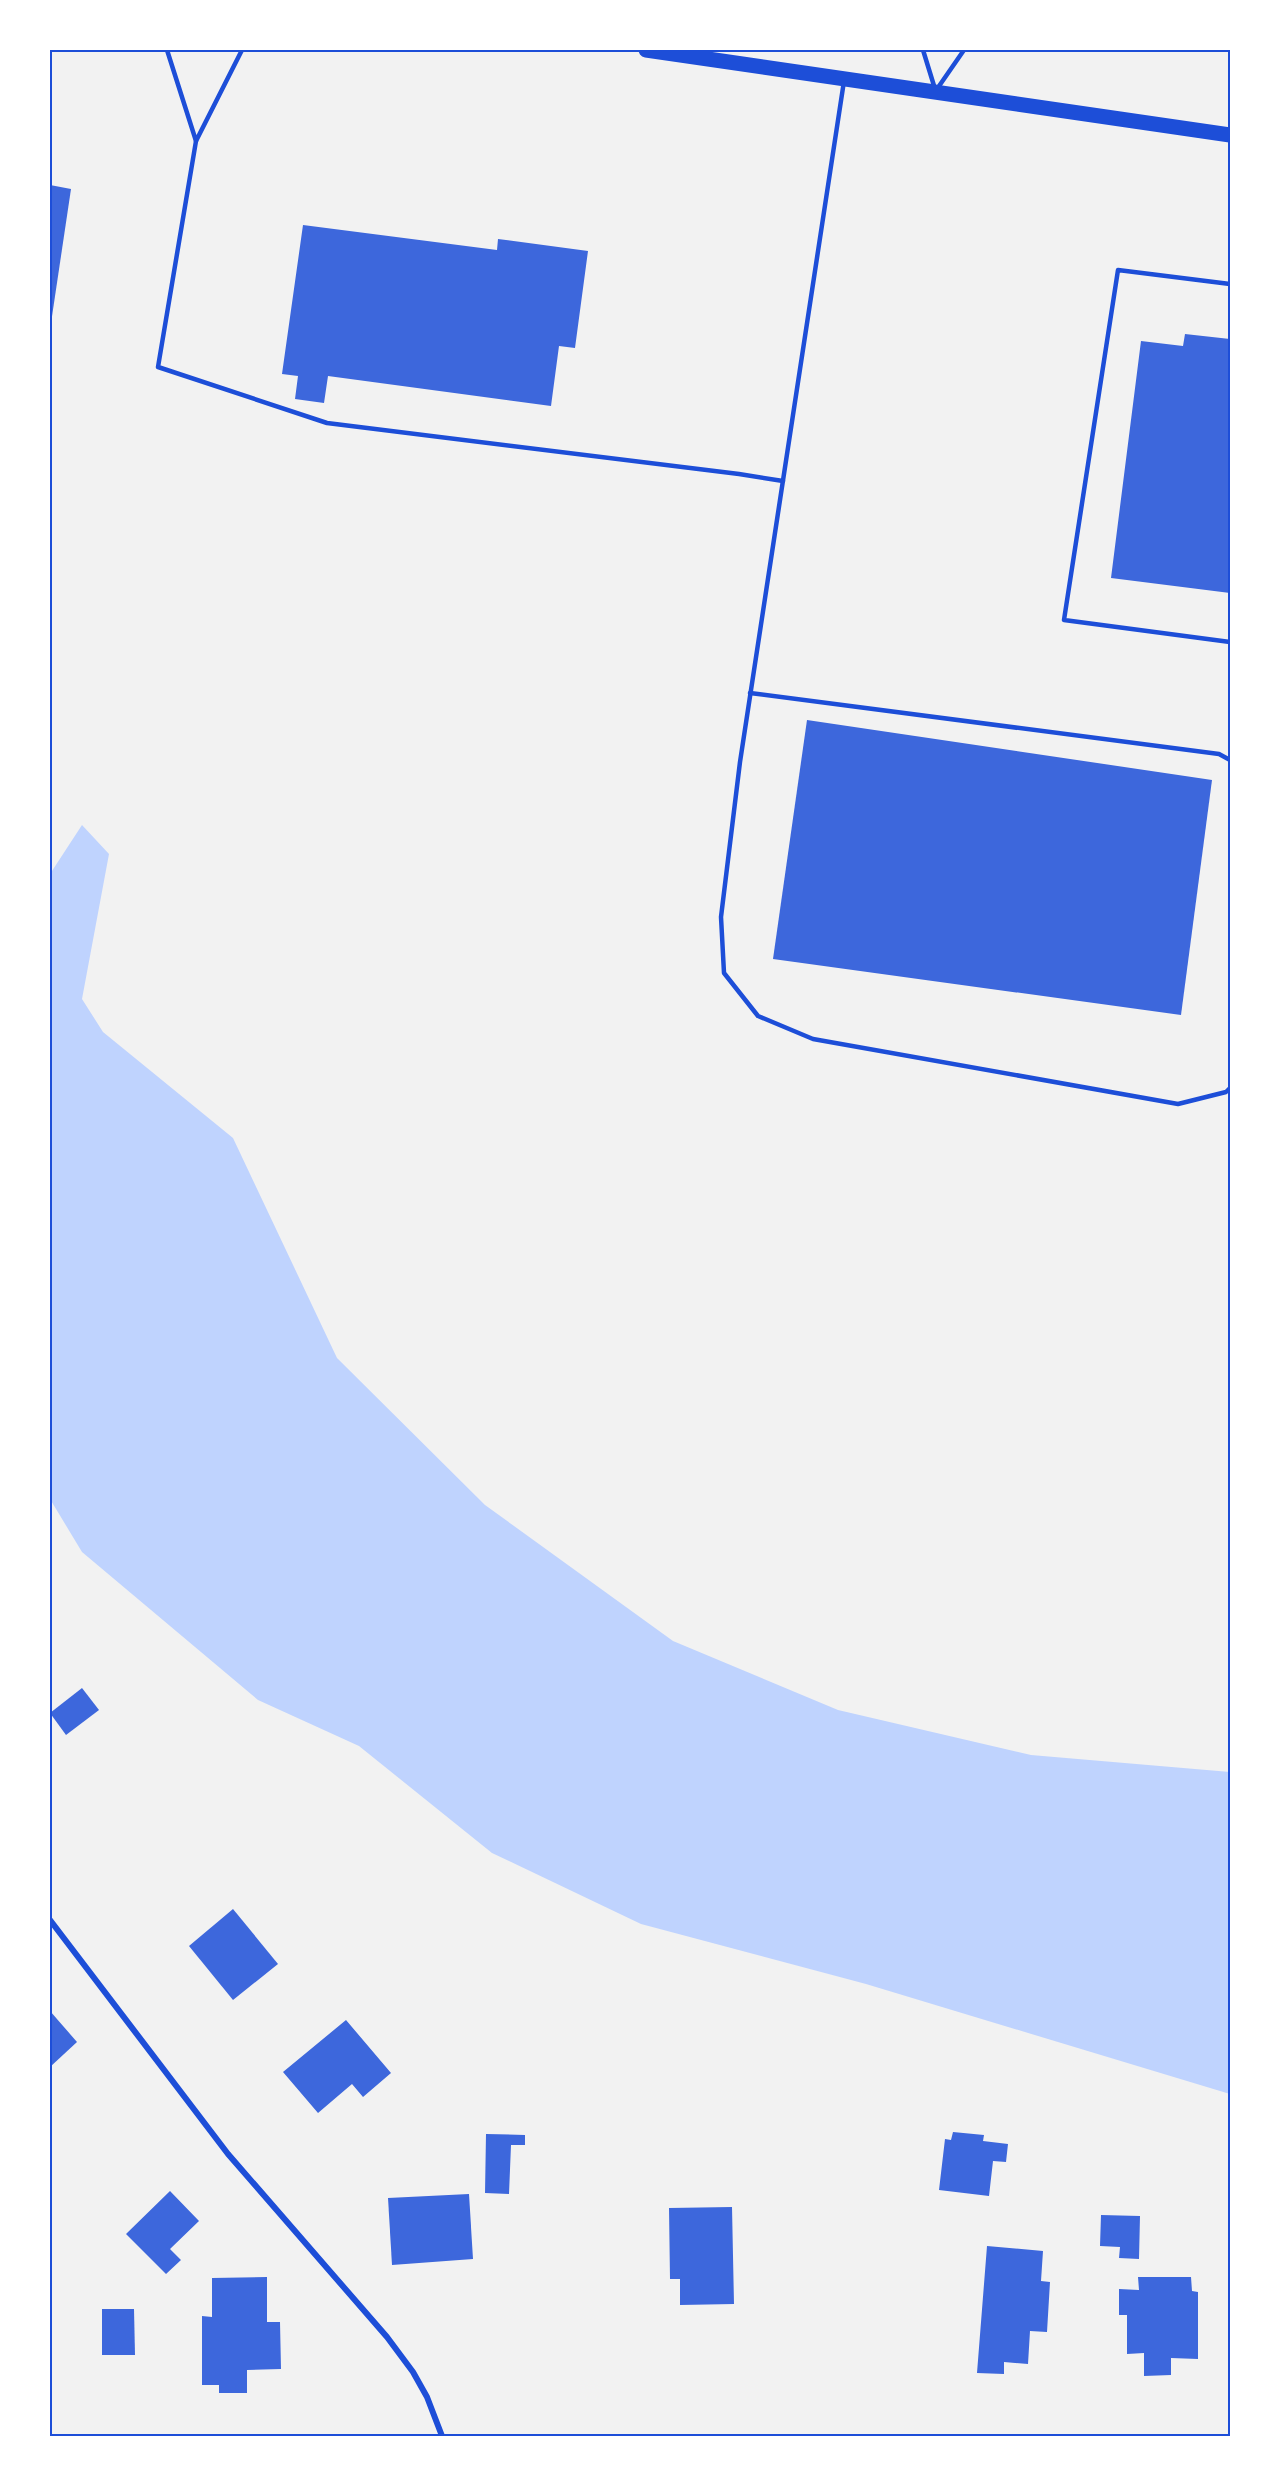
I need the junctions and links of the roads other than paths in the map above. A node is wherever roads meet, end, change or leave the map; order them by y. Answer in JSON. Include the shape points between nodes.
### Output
{"nodes":[{"id":1,"x":167,"y":50,"type":"edge"},
{"id":2,"x":242,"y":50,"type":"edge"},
{"id":3,"x":646,"y":50,"type":"edge"},
{"id":4,"x":923,"y":50,"type":"edge"},
{"id":5,"x":964,"y":50,"type":"edge"},
{"id":6,"x":844,"y":79,"type":"junction"},
{"id":7,"x":935,"y":92,"type":"junction"},
{"id":8,"x":1230,"y":135,"type":"edge"},
{"id":9,"x":196,"y":141,"type":"junction"},
{"id":10,"x":1230,"y":284,"type":"edge"},
{"id":11,"x":783,"y":481,"type":"junction"},
{"id":12,"x":1230,"y":642,"type":"edge"},
{"id":13,"x":750,"y":693,"type":"junction"},
{"id":14,"x":1230,"y":760,"type":"edge"},
{"id":15,"x":1228,"y":1090,"type":"edge"},
{"id":16,"x":50,"y":1920,"type":"edge"},
{"id":17,"x":442,"y":2436,"type":"edge"}],
"edges":[{"from":1,"to":9,"type":"lane"},
{"from":2,"to":9,"type":"lane"},
{"from":3,"to":6,"type":"main road"},
{"from":4,"to":7,"type":"lane"},
{"from":5,"to":7,"type":"lane"},
{"from":6,"to":7,"type":"main road"},
{"from":6,"to":11,"type":"lane"},
{"from":7,"to":8,"type":"main road"},
{"from":9,"to":11,"type":"lane","via":[[158,367],[327,423]]},
{"from":10,"to":12,"type":"lane","via":[[1118,270],[1064,620]]},
{"from":11,"to":13,"type":"lane"},
{"from":13,"to":14,"type":"lane","via":[[1219,754]]},
{"from":13,"to":15,"type":"lane","via":[[721,917],[724,973],[758,1016],[813,1039],[1178,1104]]},
{"from":16,"to":17,"type":"street","via":[[228,2154],[387,2337],[427,2397]]}]}
